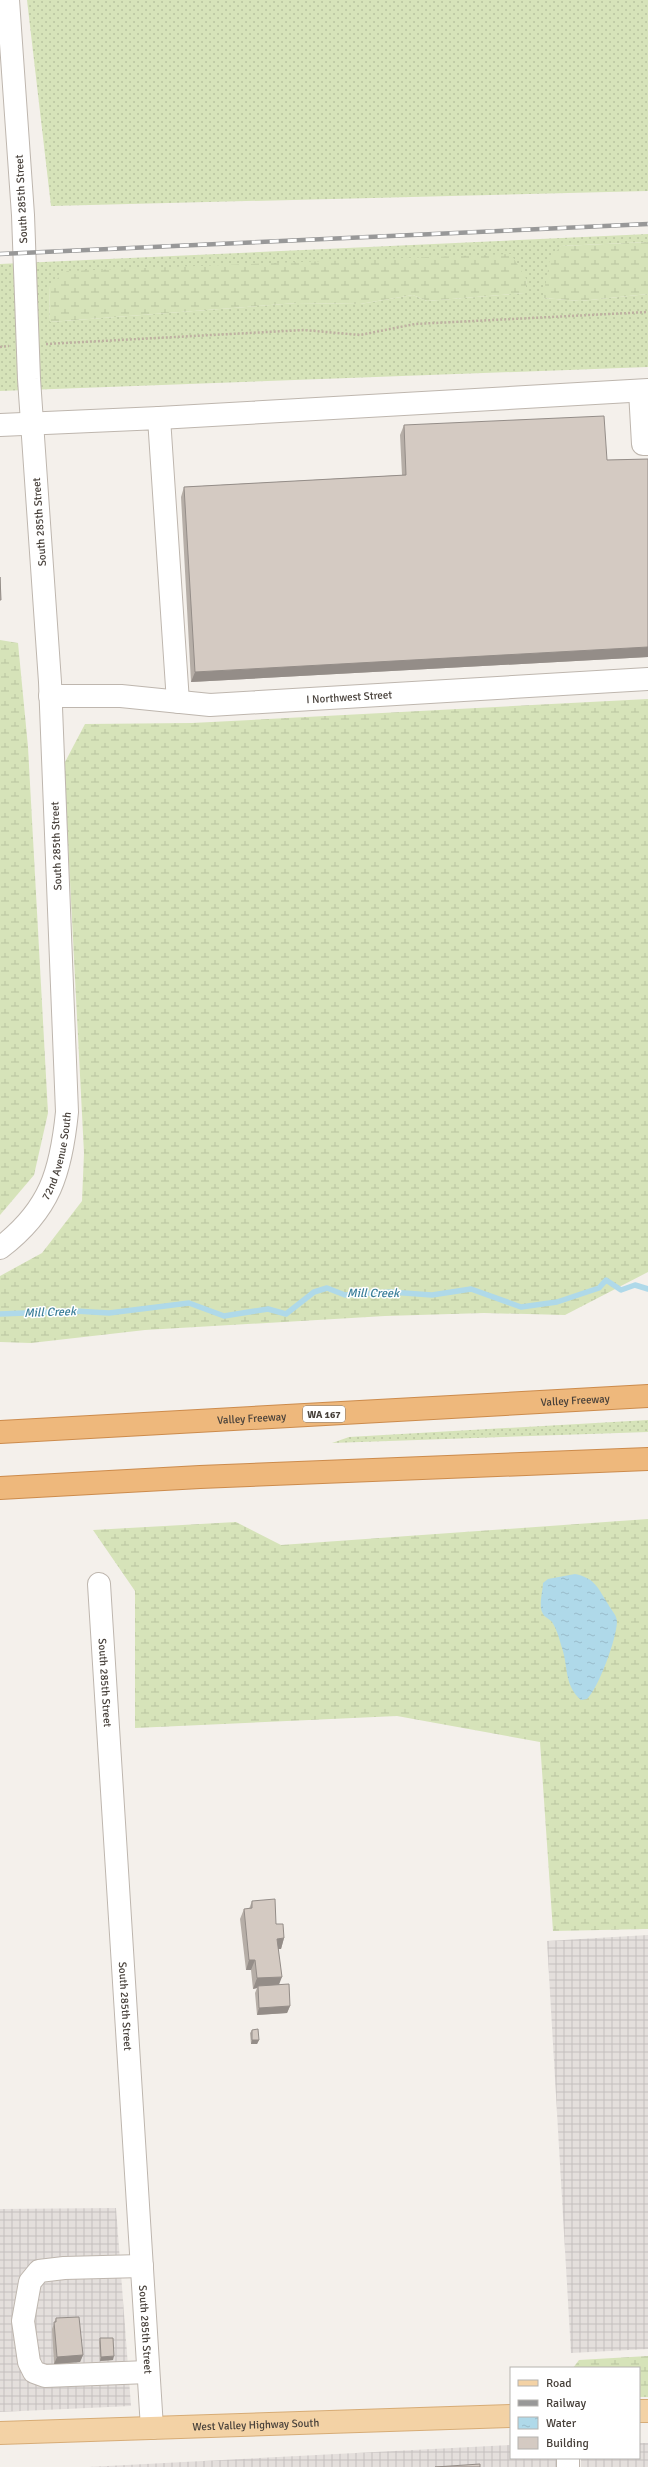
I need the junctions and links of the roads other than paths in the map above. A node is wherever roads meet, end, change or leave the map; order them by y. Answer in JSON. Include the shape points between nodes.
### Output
{"nodes":[{"id":1,"x":8,"y":0,"type":"edge"},
{"id":2,"x":644,"y":391,"type":"edge"},
{"id":3,"x":159,"y":418,"type":"junction"},
{"id":4,"x":32,"y":424,"type":"junction"},
{"id":5,"x":0,"y":425,"type":"edge"},
{"id":6,"x":648,"y":444,"type":"edge"},
{"id":7,"x":648,"y":679,"type":"edge"},
{"id":8,"x":50,"y":696,"type":"junction"},
{"id":9,"x":178,"y":702,"type":"junction"},
{"id":10,"x":63,"y":1044,"type":"joint"},
{"id":11,"x":0,"y":1248,"type":"edge"},
{"id":12,"x":648,"y":1396,"type":"edge"},
{"id":13,"x":0,"y":1432,"type":"edge"},
{"id":14,"x":648,"y":1459,"type":"edge"},
{"id":15,"x":0,"y":1488,"type":"edge"},
{"id":16,"x":99,"y":1584,"type":"dead end"},
{"id":17,"x":142,"y":2266,"type":"junction"},
{"id":18,"x":148,"y":2372,"type":"junction"},
{"id":19,"x":510,"y":2416,"type":"edge"},
{"id":20,"x":152,"y":2428,"type":"junction"},
{"id":21,"x":0,"y":2433,"type":"edge"}],
"edges":[{"from":1,"to":4,"type":"street","name":"South 285th Street","via":[[23,215]]},
{"from":2,"to":3,"type":"street"},
{"from":2,"to":6,"type":"street","via":[[643,444]]},
{"from":3,"to":4,"type":"street"},
{"from":3,"to":9,"type":"street"},
{"from":4,"to":5,"type":"street"},
{"from":4,"to":8,"type":"street","name":"South 285th Street"},
{"from":7,"to":9,"type":"street","name":"I Northwest Street","via":[[210,705]]},
{"from":8,"to":9,"type":"street","name":"I Northwest Street","via":[[121,696]]},
{"from":8,"to":10,"type":"street","name":"South 285th Street"},
{"from":10,"to":11,"type":"street","name":"72nd Avenue South","via":[[67,1112],[64,1146],[56,1177],[44,1204]]},
{"from":12,"to":13,"type":"highway","name":"Valley Freeway","number":"WA 167"},
{"from":14,"to":15,"type":"highway"},
{"from":16,"to":17,"type":"street","name":"South 285th Street"},
{"from":17,"to":18,"type":"street","name":"South 285th Street"},
{"from":17,"to":18,"type":"street","via":[[40,2271],[30,2282],[23,2321],[29,2362],[34,2372],[45,2376]]},
{"from":18,"to":20,"type":"street","name":"South 285th Street"},
{"from":19,"to":20,"type":"main road","name":"West Valley Highway South"},
{"from":20,"to":21,"type":"main road","name":"West Valley Highway South"}]}
